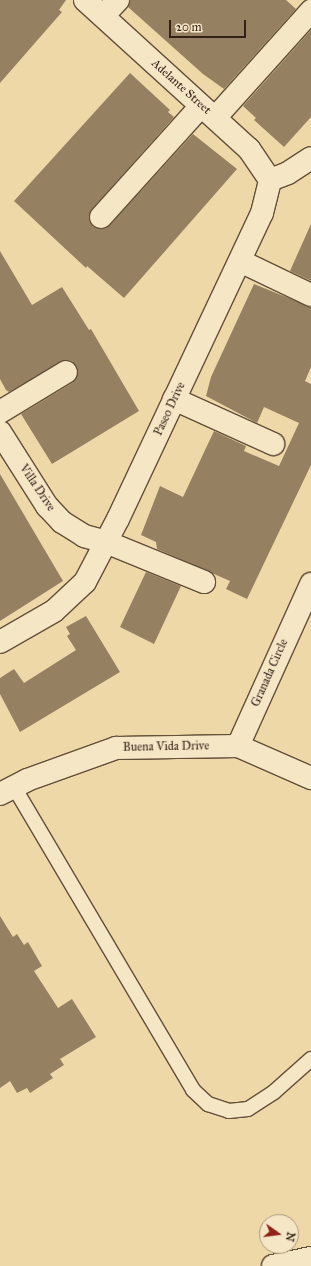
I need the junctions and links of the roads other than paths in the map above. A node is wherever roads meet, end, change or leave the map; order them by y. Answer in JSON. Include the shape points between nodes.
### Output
{"nodes":[{"id":1,"x":85,"y":0,"type":"edge"},
{"id":2,"x":118,"y":0,"type":"edge"},
{"id":3,"x":311,"y":11,"type":"edge"},
{"id":4,"x":104,"y":16,"type":"junction"},
{"id":5,"x":208,"y":112,"type":"junction"},
{"id":6,"x":311,"y":158,"type":"edge"},
{"id":7,"x":270,"y":180,"type":"junction"},
{"id":8,"x":101,"y":217,"type":"dead end"},
{"id":9,"x":240,"y":260,"type":"junction"},
{"id":10,"x":311,"y":296,"type":"edge"},
{"id":11,"x":66,"y":372,"type":"dead end"},
{"id":12,"x":174,"y":399,"type":"junction"},
{"id":13,"x":0,"y":412,"type":"edge"},
{"id":14,"x":0,"y":432,"type":"edge"},
{"id":15,"x":273,"y":444,"type":"dead end"},
{"id":16,"x":7,"y":455,"type":"edge"},
{"id":17,"x":106,"y":542,"type":"junction"},
{"id":18,"x":204,"y":582,"type":"dead end"},
{"id":19,"x":308,"y":597,"type":"edge"},
{"id":20,"x":0,"y":642,"type":"edge"},
{"id":21,"x":238,"y":746,"type":"junction"},
{"id":22,"x":311,"y":778,"type":"edge"},
{"id":23,"x":7,"y":791,"type":"edge"},
{"id":24,"x":311,"y":1058,"type":"edge"},
{"id":25,"x":311,"y":1258,"type":"edge"},
{"id":26,"x":273,"y":1266,"type":"edge"}],
"edges":[{"from":1,"to":4,"type":"street","name":"Adelante Street"},
{"from":2,"to":4,"type":"street"},
{"from":3,"to":5,"type":"street"},
{"from":4,"to":5,"type":"street","name":"Adelante Street"},
{"from":5,"to":7,"type":"street","name":"Adelante Street","via":[[249,148]]},
{"from":5,"to":8,"type":"street"},
{"from":6,"to":7,"type":"street","via":[[288,174]]},
{"from":7,"to":9,"type":"street","name":"Paseo Drive","via":[[262,213]]},
{"from":9,"to":10,"type":"street"},
{"from":9,"to":12,"type":"street","name":"Paseo Drive"},
{"from":11,"to":13,"type":"street"},
{"from":12,"to":15,"type":"street"},
{"from":12,"to":17,"type":"street","name":"Paseo Drive"},
{"from":14,"to":16,"type":"street","name":"Villa Drive"},
{"from":16,"to":17,"type":"street","name":"Villa Drive","via":[[62,522],[84,536]]},
{"from":17,"to":18,"type":"street","name":"Villa Drive"},
{"from":17,"to":20,"type":"street","name":"Paseo Drive","via":[[85,582],[64,602],[54,611]]},
{"from":19,"to":21,"type":"street","name":"Granada Circle"},
{"from":21,"to":22,"type":"street","name":"Buena Vida Drive"},
{"from":21,"to":23,"type":"street","name":"Buena Vida Drive","via":[[116,748],[27,780]]},
{"from":23,"to":24,"type":"lane","via":[[194,1090],[208,1104],[229,1111],[248,1109],[274,1092]]},
{"from":25,"to":26,"type":"street"}]}
